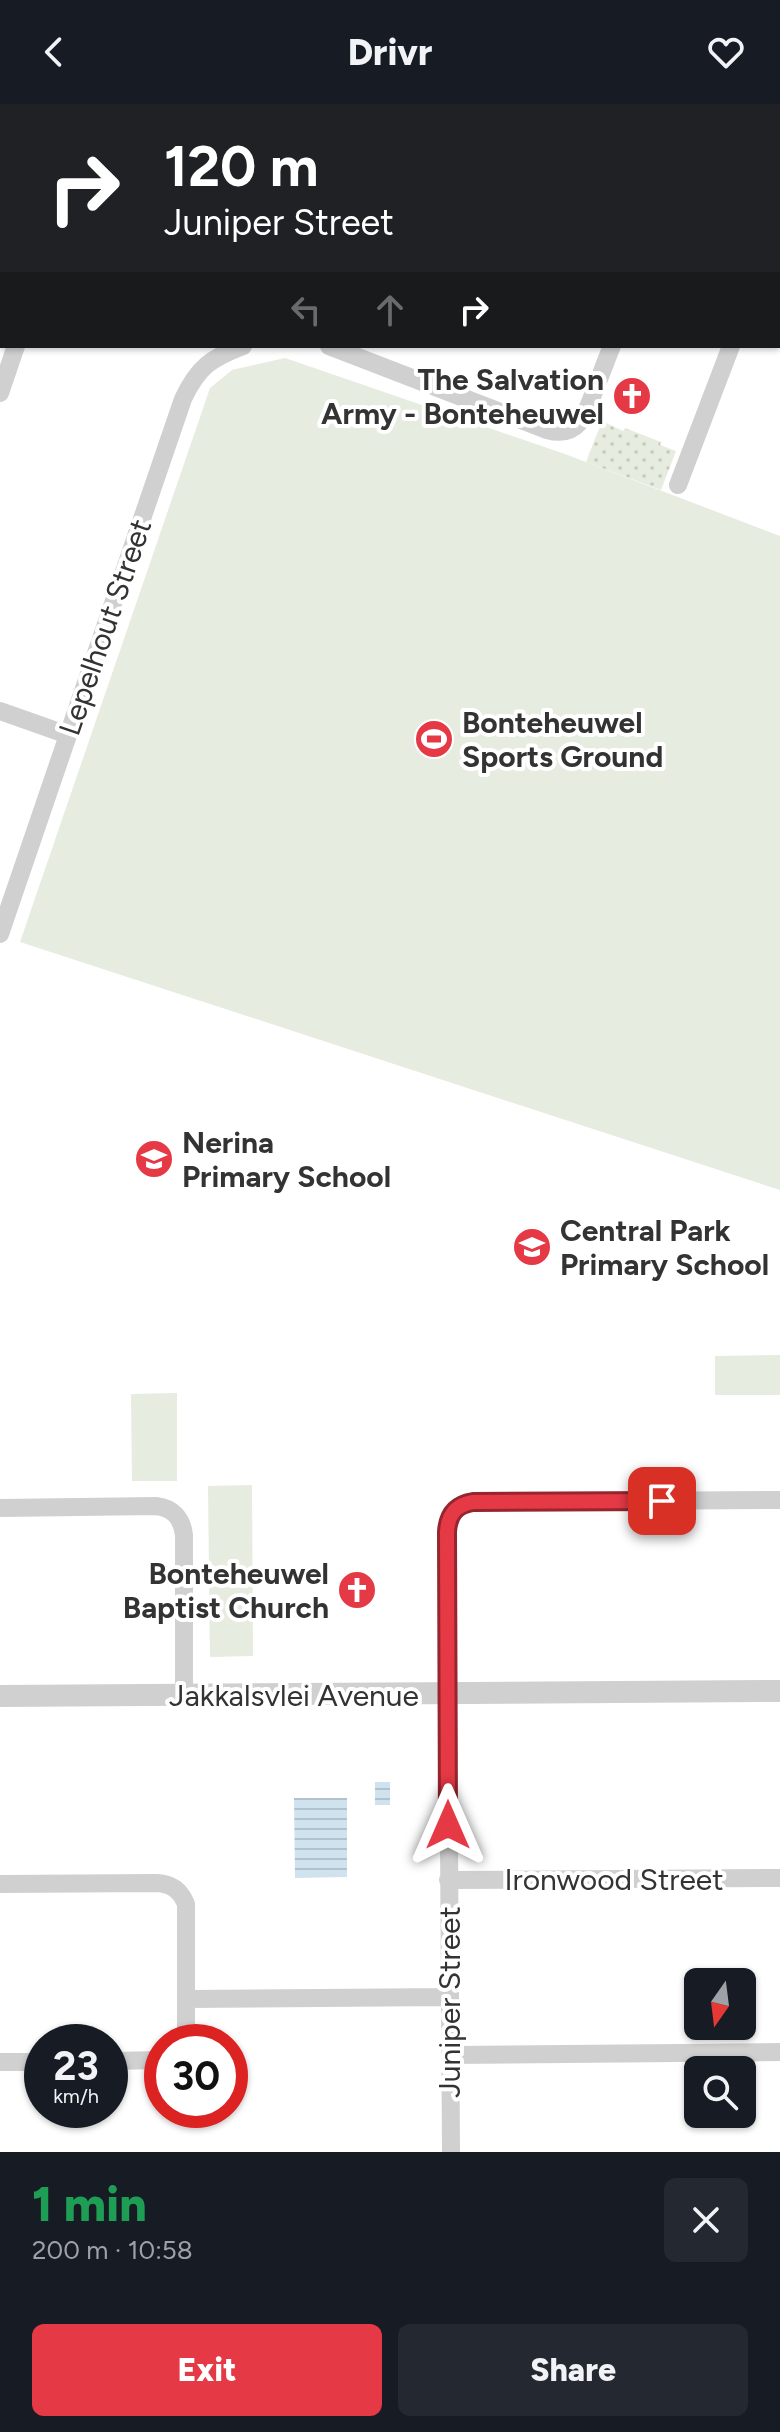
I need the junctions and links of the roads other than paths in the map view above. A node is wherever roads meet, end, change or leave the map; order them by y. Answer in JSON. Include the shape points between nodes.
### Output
{"nodes":[{"id":1,"x":15,"y":348,"type":"edge"},
{"id":2,"x":238,"y":348,"type":"edge"},
{"id":3,"x":334,"y":348,"type":"edge"},
{"id":4,"x":611,"y":348,"type":"edge"},
{"id":5,"x":730,"y":348,"type":"edge"},
{"id":6,"x":0,"y":393,"type":"edge"},
{"id":7,"x":678,"y":485,"type":"dead end"},
{"id":8,"x":0,"y":711,"type":"edge"},
{"id":9,"x":68,"y":735,"type":"junction"},
{"id":10,"x":6,"y":895,"type":"edge"},
{"id":11,"x":0,"y":934,"type":"edge"},
{"id":12,"x":780,"y":1500,"type":"edge"},
{"id":13,"x":0,"y":1508,"type":"edge"},
{"id":14,"x":780,"y":1691,"type":"edge"},
{"id":15,"x":447,"y":1694,"type":"junction"},
{"id":16,"x":184,"y":1695,"type":"junction"},
{"id":17,"x":0,"y":1696,"type":"edge"},
{"id":18,"x":780,"y":1878,"type":"edge"},
{"id":19,"x":448,"y":1880,"type":"junction"},
{"id":20,"x":0,"y":1884,"type":"edge"},
{"id":21,"x":449,"y":1997,"type":"junction"},
{"id":22,"x":187,"y":1999,"type":"junction"},
{"id":23,"x":186,"y":2024,"type":"edge"},
{"id":24,"x":780,"y":2052,"type":"edge"},
{"id":25,"x":450,"y":2055,"type":"junction"},
{"id":26,"x":0,"y":2062,"type":"edge"},
{"id":27,"x":24,"y":2062,"type":"edge"},
{"id":28,"x":451,"y":2152,"type":"edge"}],
"edges":[{"from":1,"to":6,"type":"street"},
{"from":2,"to":9,"type":"street","name":"Lepelhout Street","via":[[206,365],[183,399]]},
{"from":3,"to":4,"type":"street","via":[[561,432],[586,416]]},
{"from":5,"to":7,"type":"street"},
{"from":8,"to":9,"type":"street"},
{"from":9,"to":10,"type":"street","name":"Lepelhout Street"},
{"from":10,"to":11,"type":"street","name":"Lepelhout Street"},
{"from":12,"to":15,"type":"street","name":"Juniper Street","via":[[462,1504],[447,1526]]},
{"from":13,"to":16,"type":"street","via":[[156,1506],[176,1514],[184,1535]]},
{"from":14,"to":15,"type":"street","name":"Jakkalsvlei Avenue"},
{"from":15,"to":16,"type":"street","name":"Jakkalsvlei Avenue"},
{"from":15,"to":19,"type":"street","name":"Juniper Street"},
{"from":16,"to":17,"type":"street","name":"Jakkalsvlei Avenue"},
{"from":18,"to":19,"type":"street","name":"Ironwood Street"},
{"from":19,"to":21,"type":"street","name":"Juniper Street"},
{"from":20,"to":22,"type":"street","via":[[171,1886],[186,1904]]},
{"from":21,"to":22,"type":"street"},
{"from":21,"to":25,"type":"street","name":"Juniper Street"},
{"from":22,"to":23,"type":"street"},
{"from":24,"to":25,"type":"street"},
{"from":25,"to":28,"type":"street","name":"Juniper Street"},
{"from":26,"to":27,"type":"street"}]}
